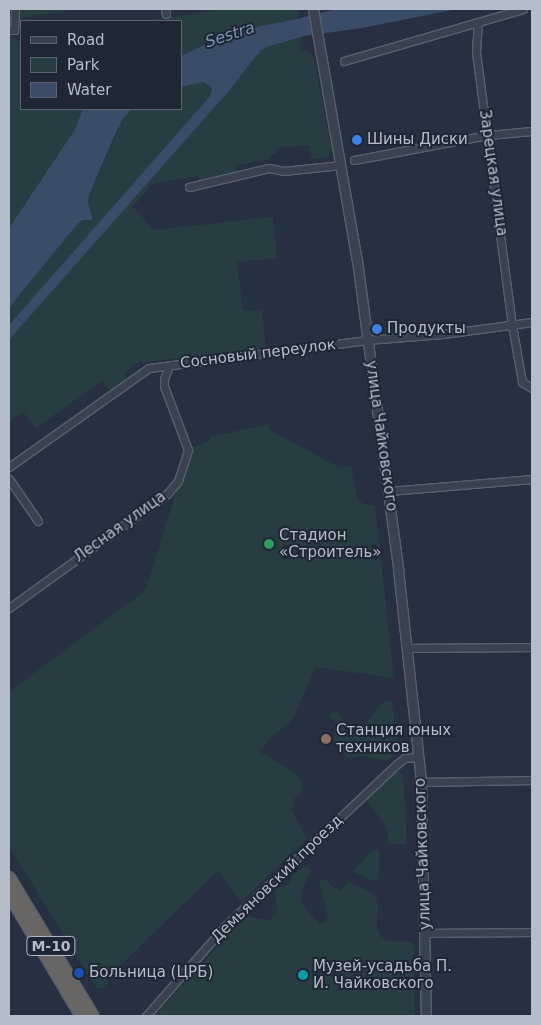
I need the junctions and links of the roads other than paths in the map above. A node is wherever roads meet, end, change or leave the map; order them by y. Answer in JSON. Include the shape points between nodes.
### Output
{"nodes":[{"id":1,"x":14,"y":9,"type":"edge"},
{"id":2,"x":313,"y":9,"type":"edge"},
{"id":3,"x":523,"y":9,"type":"edge"},
{"id":4,"x":478,"y":22,"type":"junction"},
{"id":5,"x":11,"y":30,"type":"edge"},
{"id":6,"x":344,"y":61,"type":"dead end"},
{"id":7,"x":532,"y":131,"type":"edge"},
{"id":8,"x":488,"y":135,"type":"junction"},
{"id":9,"x":354,"y":160,"type":"dead end"},
{"id":10,"x":341,"y":164,"type":"junction"},
{"id":11,"x":189,"y":187,"type":"dead end"},
{"id":12,"x":532,"y":322,"type":"edge"},
{"id":13,"x":512,"y":324,"type":"junction"},
{"id":14,"x":368,"y":340,"type":"junction"},
{"id":15,"x":169,"y":366,"type":"junction"},
{"id":16,"x":532,"y":388,"type":"edge"},
{"id":17,"x":9,"y":467,"type":"edge"},
{"id":18,"x":9,"y":479,"type":"edge"},
{"id":19,"x":532,"y":479,"type":"edge"},
{"id":20,"x":389,"y":491,"type":"junction"},
{"id":21,"x":38,"y":521,"type":"dead end"},
{"id":22,"x":9,"y":608,"type":"edge"},
{"id":23,"x":532,"y":647,"type":"edge"},
{"id":24,"x":407,"y":648,"type":"junction"},
{"id":25,"x":418,"y":757,"type":"junction"},
{"id":26,"x":532,"y":780,"type":"edge"},
{"id":27,"x":421,"y":782,"type":"junction"},
{"id":28,"x":9,"y":877,"type":"edge"},
{"id":29,"x":9,"y":895,"type":"edge"},
{"id":30,"x":532,"y":932,"type":"edge"},
{"id":31,"x":426,"y":933,"type":"junction"},
{"id":32,"x":81,"y":1016,"type":"edge"},
{"id":33,"x":93,"y":1016,"type":"edge"},
{"id":34,"x":146,"y":1016,"type":"edge"},
{"id":35,"x":426,"y":1016,"type":"edge"}],
"edges":[{"from":1,"to":5,"type":"street"},
{"from":2,"to":10,"type":"street","name":"улица Чайковского"},
{"from":3,"to":4,"type":"street"},
{"from":4,"to":6,"type":"street"},
{"from":4,"to":8,"type":"street","name":"Зарецкая улица","via":[[476,52]]},
{"from":7,"to":8,"type":"street"},
{"from":8,"to":9,"type":"street"},
{"from":8,"to":13,"type":"street","name":"Зарецкая улица"},
{"from":10,"to":11,"type":"street","via":[[284,172],[269,168]]},
{"from":10,"to":14,"type":"street","name":"улица Чайковского"},
{"from":12,"to":13,"type":"street","name":"Сосновый переулок"},
{"from":13,"to":14,"type":"street","name":"Сосновый переулок"},
{"from":13,"to":16,"type":"street","name":"Зарецкая улица","via":[[522,382]]},
{"from":14,"to":15,"type":"street","name":"Сосновый переулок"},
{"from":14,"to":20,"type":"street","name":"улица Чайковского"},
{"from":15,"to":17,"type":"street","name":"Сосновый переулок","via":[[149,368]]},
{"from":15,"to":22,"type":"street","name":"Лесная улица","via":[[164,386],[188,450],[175,486]]},
{"from":18,"to":21,"type":"street"},
{"from":19,"to":20,"type":"street"},
{"from":20,"to":24,"type":"street","name":"улица Чайковского"},
{"from":23,"to":24,"type":"street"},
{"from":24,"to":25,"type":"street","name":"улица Чайковского"},
{"from":25,"to":27,"type":"street","name":"улица Чайковского"},
{"from":25,"to":34,"type":"street","name":"Демьяновский проезд","via":[[405,758],[397,764],[232,920]]},
{"from":26,"to":27,"type":"street"},
{"from":27,"to":31,"type":"street","name":"улица Чайковского"},
{"from":28,"to":33,"type":"highway","number":"М-10"},
{"from":29,"to":32,"type":"highway","number":"М-10"},
{"from":30,"to":31,"type":"street"},
{"from":31,"to":35,"type":"street","name":"улица Чайковского"}]}
